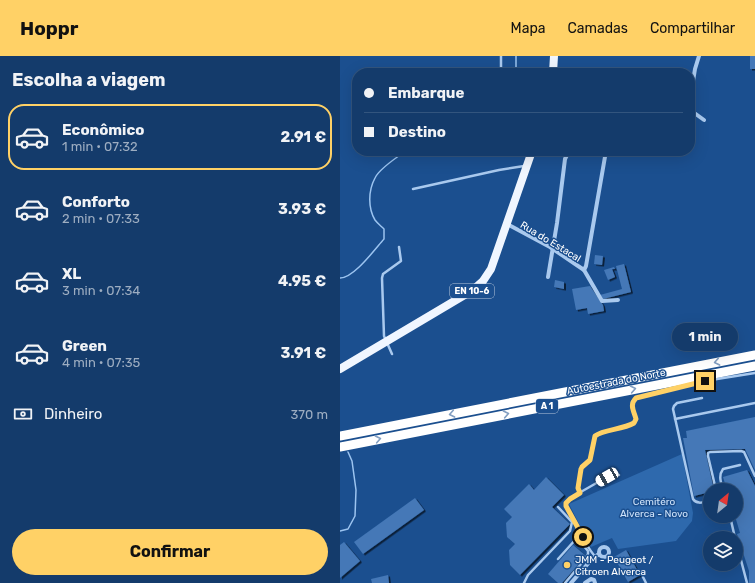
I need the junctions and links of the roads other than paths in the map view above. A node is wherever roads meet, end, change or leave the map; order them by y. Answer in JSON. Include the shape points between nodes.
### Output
{"nodes":[{"id":1,"x":501,"y":56,"type":"edge"},
{"id":2,"x":554,"y":56,"type":"edge"},
{"id":3,"x":699,"y":56,"type":"edge"},
{"id":4,"x":501,"y":68,"type":"edge"},
{"id":5,"x":553,"y":68,"type":"edge"},
{"id":6,"x":695,"y":69,"type":"edge"},
{"id":7,"x":695,"y":113,"type":"edge"},
{"id":8,"x":704,"y":120,"type":"dead end"},
{"id":9,"x":530,"y":156,"type":"edge"},
{"id":10,"x":567,"y":156,"type":"edge"},
{"id":11,"x":605,"y":156,"type":"edge"},
{"id":12,"x":526,"y":166,"type":"junction"},
{"id":13,"x":413,"y":189,"type":"dead end"},
{"id":14,"x":507,"y":224,"type":"junction"},
{"id":15,"x":399,"y":247,"type":"dead end"},
{"id":16,"x":553,"y":249,"type":"junction"},
{"id":17,"x":584,"y":270,"type":"junction"},
{"id":18,"x":548,"y":277,"type":"dead end"},
{"id":19,"x":618,"y":300,"type":"dead end"},
{"id":20,"x":386,"y":341,"type":"junction"},
{"id":21,"x":392,"y":354,"type":"dead end"},
{"id":22,"x":755,"y":355,"type":"edge"},
{"id":23,"x":755,"y":366,"type":"edge"},
{"id":24,"x":340,"y":369,"type":"edge"},
{"id":25,"x":755,"y":373,"type":"edge"},
{"id":26,"x":702,"y":398,"type":"dead end"},
{"id":27,"x":755,"y":403,"type":"edge"},
{"id":28,"x":675,"y":419,"type":"junction"},
{"id":29,"x":340,"y":436,"type":"edge"},
{"id":30,"x":340,"y":447,"type":"edge"},
{"id":31,"x":740,"y":465,"type":"dead end"},
{"id":32,"x":619,"y":475,"type":"dead end"},
{"id":33,"x":755,"y":476,"type":"edge"},
{"id":34,"x":714,"y":483,"type":"edge"},
{"id":35,"x":721,"y":483,"type":"edge"},
{"id":36,"x":580,"y":493,"type":"junction"},
{"id":37,"x":703,"y":502,"type":"edge"},
{"id":38,"x":558,"y":507,"type":"dead end"},
{"id":39,"x":597,"y":555,"type":"joint"},
{"id":40,"x":558,"y":559,"type":"dead end"},
{"id":41,"x":743,"y":567,"type":"edge"},
{"id":42,"x":643,"y":577,"type":"dead end"},
{"id":43,"x":524,"y":583,"type":"edge"},
{"id":44,"x":565,"y":583,"type":"edge"},
{"id":45,"x":571,"y":583,"type":"edge"},
{"id":46,"x":585,"y":583,"type":"edge"},
{"id":47,"x":595,"y":583,"type":"edge"},
{"id":48,"x":646,"y":583,"type":"edge"},
{"id":49,"x":747,"y":583,"type":"edge"}],
"edges":[{"from":1,"to":4,"type":"lane"},
{"from":2,"to":5,"type":"main road"},
{"from":3,"to":6,"type":"street"},
{"from":7,"to":8,"type":"street"},
{"from":9,"to":12,"type":"main road","number":"EN 10-6"},
{"from":10,"to":16,"type":"street"},
{"from":11,"to":17,"type":"street"},
{"from":12,"to":13,"type":"lane"},
{"from":12,"to":14,"type":"main road","number":"EN 10-6"},
{"from":14,"to":16,"type":"street","name":"Rua do Estacal"},
{"from":14,"to":20,"type":"main road","number":"EN 10-6","via":[[491,269],[480,284]]},
{"from":15,"to":20,"type":"lane","via":[[401,262],[382,276]]},
{"from":16,"to":17,"type":"street","name":"Rua do Estacal"},
{"from":16,"to":18,"type":"street"},
{"from":17,"to":19,"type":"street","name":"Rua do Estacal","via":[[602,301]]},
{"from":20,"to":21,"type":"lane"},
{"from":20,"to":24,"type":"main road","number":"EN 10-6"},
{"from":22,"to":29,"type":"highway","name":"Autoestrada do Norte","number":"A 1","one_way":true},
{"from":30,"to":23,"type":"highway","name":"Autoestrada do Norte","number":"A 1","one_way":true},
{"from":25,"to":36,"type":"lane","via":[[717,378],[636,398],[632,406],[636,419],[634,423],[595,436],[590,460],[581,469],[578,488]]},
{"from":26,"to":28,"type":"lane","via":[[674,406]]},
{"from":27,"to":28,"type":"lane"},
{"from":28,"to":37,"type":"lane","via":[[693,499],[697,503]]},
{"from":31,"to":35,"type":"lane","via":[[722,469]]},
{"from":32,"to":36,"type":"lane","via":[[607,477]]},
{"from":33,"to":34,"type":"lane","via":[[744,452],[710,452],[708,456]]},
{"from":36,"to":39,"type":"lane","via":[[566,504],[590,550]]},
{"from":38,"to":43,"type":"lane","via":[[572,522],[570,531],[528,575]]},
{"from":39,"to":45,"type":"street"},
{"from":40,"to":44,"type":"lane","via":[[578,539],[588,552]]},
{"from":41,"to":49,"type":"lane"},
{"from":42,"to":48,"type":"lane"},
{"from":46,"to":47,"type":"street","via":[[591,579]]}]}
